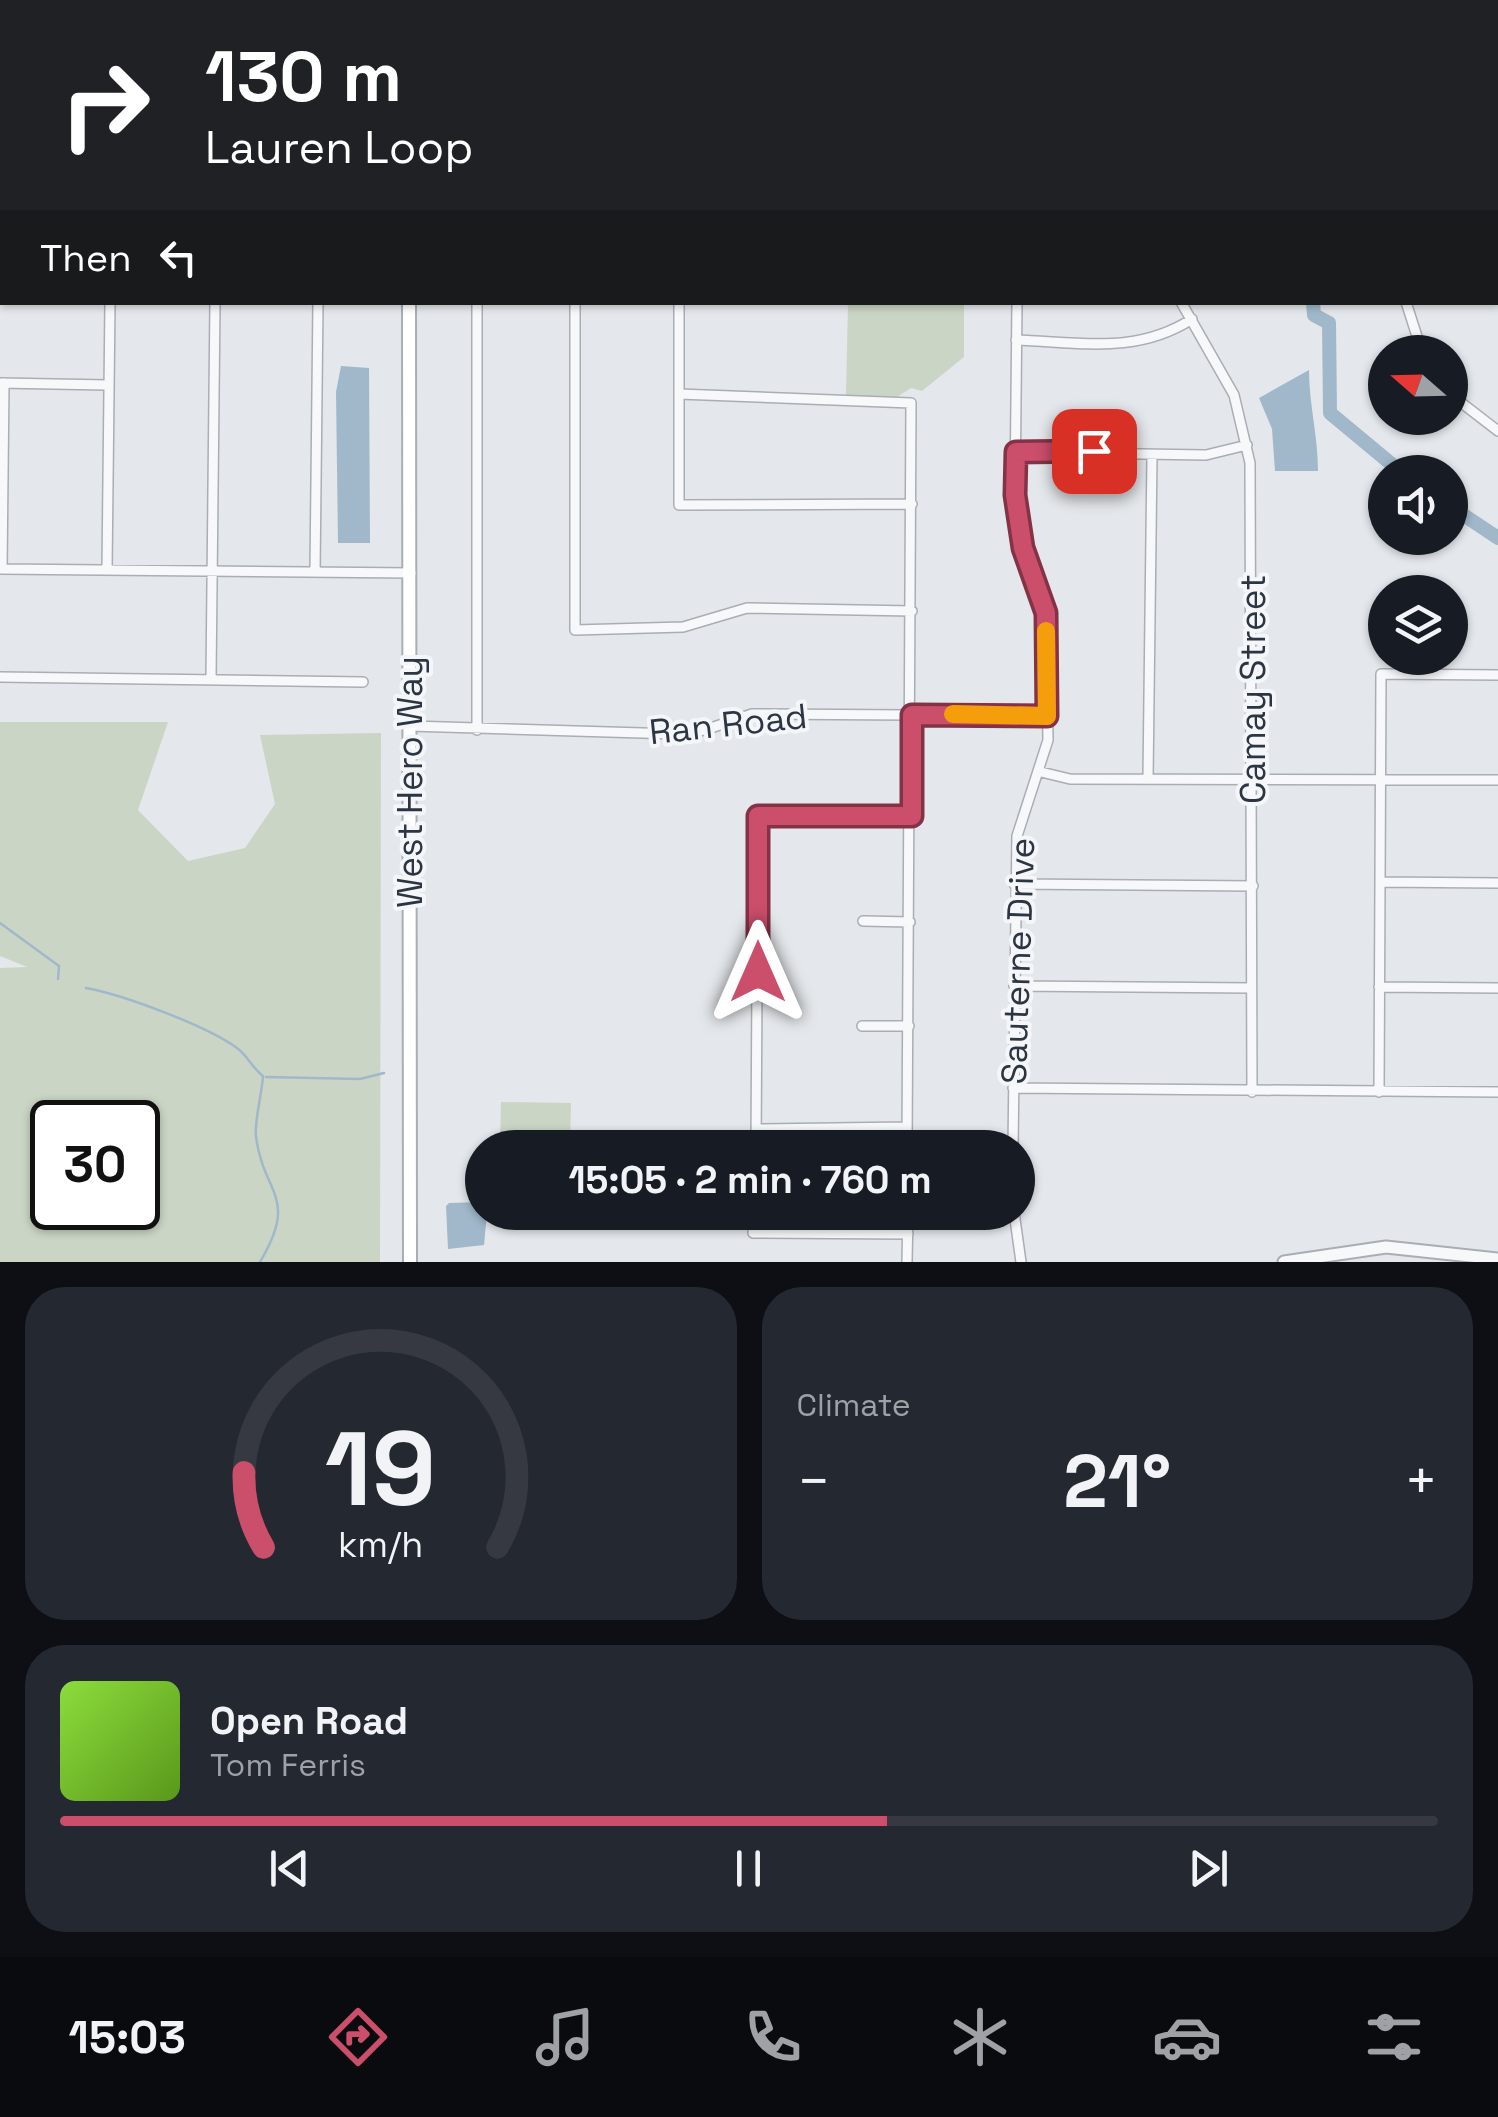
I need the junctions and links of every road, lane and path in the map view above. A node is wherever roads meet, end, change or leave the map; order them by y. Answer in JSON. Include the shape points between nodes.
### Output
{"nodes":[{"id":1,"x":110,"y":305,"type":"edge"},
{"id":2,"x":215,"y":305,"type":"edge"},
{"id":3,"x":318,"y":305,"type":"edge"},
{"id":4,"x":409,"y":305,"type":"edge"},
{"id":5,"x":477,"y":305,"type":"edge"},
{"id":6,"x":575,"y":305,"type":"edge"},
{"id":7,"x":679,"y":305,"type":"edge"},
{"id":8,"x":1016,"y":305,"type":"edge"},
{"id":9,"x":1183,"y":305,"type":"edge"},
{"id":10,"x":1407,"y":305,"type":"edge"},
{"id":11,"x":1192,"y":319,"type":"junction"},
{"id":12,"x":1417,"y":335,"type":"edge"},
{"id":13,"x":1016,"y":340,"type":"junction"},
{"id":14,"x":2,"y":383,"type":"edge"},
{"id":15,"x":107,"y":386,"type":"junction"},
{"id":16,"x":679,"y":394,"type":"junction"},
{"id":17,"x":1468,"y":408,"type":"edge"},
{"id":18,"x":1498,"y":430,"type":"edge"},
{"id":19,"x":1247,"y":445,"type":"junction"},
{"id":20,"x":1016,"y":452,"type":"junction"},
{"id":21,"x":1152,"y":454,"type":"junction"},
{"id":22,"x":912,"y":504,"type":"junction"},
{"id":23,"x":1,"y":570,"type":"edge"},
{"id":24,"x":107,"y":570,"type":"junction"},
{"id":25,"x":212,"y":572,"type":"junction"},
{"id":26,"x":315,"y":572,"type":"junction"},
{"id":27,"x":410,"y":573,"type":"junction"},
{"id":28,"x":912,"y":611,"type":"junction"},
{"id":29,"x":1498,"y":676,"type":"edge"},
{"id":30,"x":0,"y":677,"type":"edge"},
{"id":31,"x":211,"y":680,"type":"junction"},
{"id":32,"x":363,"y":682,"type":"dead end"},
{"id":33,"x":912,"y":715,"type":"junction"},
{"id":34,"x":1047,"y":716,"type":"junction"},
{"id":35,"x":410,"y":726,"type":"junction"},
{"id":36,"x":477,"y":730,"type":"junction"},
{"id":37,"x":1041,"y":772,"type":"junction"},
{"id":38,"x":1148,"y":779,"type":"junction"},
{"id":39,"x":1253,"y":779,"type":"junction"},
{"id":40,"x":1381,"y":779,"type":"junction"},
{"id":41,"x":1498,"y":780,"type":"edge"},
{"id":42,"x":912,"y":816,"type":"junction"},
{"id":43,"x":1380,"y":882,"type":"junction"},
{"id":44,"x":1498,"y":883,"type":"edge"},
{"id":45,"x":1014,"y":884,"type":"junction"},
{"id":46,"x":1254,"y":886,"type":"junction"},
{"id":47,"x":864,"y":920,"type":"dead end"},
{"id":48,"x":910,"y":922,"type":"junction"},
{"id":49,"x":1014,"y":986,"type":"junction"},
{"id":50,"x":1379,"y":987,"type":"junction"},
{"id":51,"x":1251,"y":988,"type":"junction"},
{"id":52,"x":1498,"y":988,"type":"edge"},
{"id":53,"x":862,"y":1026,"type":"dead end"},
{"id":54,"x":909,"y":1026,"type":"junction"},
{"id":55,"x":1013,"y":1088,"type":"junction"},
{"id":56,"x":1252,"y":1092,"type":"junction"},
{"id":57,"x":1378,"y":1092,"type":"junction"},
{"id":58,"x":1498,"y":1092,"type":"edge"},
{"id":59,"x":907,"y":1128,"type":"joint"},
{"id":60,"x":756,"y":1129,"type":"joint"},
{"id":61,"x":1013,"y":1130,"type":"edge"},
{"id":62,"x":754,"y":1230,"type":"edge"},
{"id":63,"x":908,"y":1230,"type":"edge"},
{"id":64,"x":1017,"y":1230,"type":"edge"},
{"id":65,"x":908,"y":1234,"type":"junction"},
{"id":66,"x":1498,"y":1259,"type":"edge"},
{"id":67,"x":410,"y":1262,"type":"edge"},
{"id":68,"x":907,"y":1262,"type":"edge"},
{"id":69,"x":1021,"y":1262,"type":"edge"},
{"id":70,"x":1284,"y":1262,"type":"edge"}],
"edges":[{"from":1,"to":15,"type":"street"},
{"from":2,"to":25,"type":"street"},
{"from":3,"to":26,"type":"street"},
{"from":4,"to":27,"type":"main road","name":"West Hero Way"},
{"from":5,"to":36,"type":"street"},
{"from":6,"to":28,"type":"street","via":[[576,630],[683,628],[747,608]]},
{"from":7,"to":16,"type":"street"},
{"from":8,"to":13,"type":"street","name":"Sauterne Drive"},
{"from":9,"to":11,"type":"street","name":"Camay Street"},
{"from":10,"to":12,"type":"street"},
{"from":11,"to":13,"type":"street","via":[[1136,343]]},
{"from":11,"to":19,"type":"street","name":"Camay Street","via":[[1234,395]]},
{"from":13,"to":20,"type":"street","name":"Sauterne Drive"},
{"from":14,"to":15,"type":"street"},
{"from":14,"to":23,"type":"street"},
{"from":15,"to":24,"type":"street"},
{"from":16,"to":22,"type":"street","via":[[911,403]]},
{"from":16,"to":22,"type":"street","via":[[679,505]]},
{"from":17,"to":18,"type":"street"},
{"from":19,"to":21,"type":"street","via":[[1206,455]]},
{"from":19,"to":39,"type":"street","name":"Camay Street"},
{"from":20,"to":21,"type":"street"},
{"from":20,"to":34,"type":"street","name":"Sauterne Drive","via":[[1023,548],[1046,613]]},
{"from":21,"to":38,"type":"street"},
{"from":22,"to":28,"type":"street"},
{"from":23,"to":24,"type":"street"},
{"from":24,"to":25,"type":"street"},
{"from":25,"to":26,"type":"street"},
{"from":25,"to":31,"type":"street"},
{"from":26,"to":27,"type":"street"},
{"from":27,"to":35,"type":"main road","name":"West Hero Way"},
{"from":28,"to":33,"type":"street"},
{"from":29,"to":40,"type":"street","via":[[1382,674]]},
{"from":30,"to":31,"type":"street"},
{"from":31,"to":32,"type":"street"},
{"from":33,"to":34,"type":"street","name":"Ran Road"},
{"from":33,"to":36,"type":"street","name":"Ran Road","via":[[752,714],[676,734]]},
{"from":33,"to":42,"type":"street"},
{"from":34,"to":37,"type":"street","name":"Sauterne Drive"},
{"from":35,"to":36,"type":"street","name":"Ran Road"},
{"from":35,"to":67,"type":"main road","name":"West Hero Way"},
{"from":37,"to":38,"type":"street","via":[[1070,779]]},
{"from":37,"to":45,"type":"street","name":"Sauterne Drive","via":[[1017,836]]},
{"from":38,"to":39,"type":"street"},
{"from":39,"to":40,"type":"street"},
{"from":39,"to":46,"type":"street","name":"Camay Street"},
{"from":40,"to":41,"type":"street"},
{"from":40,"to":43,"type":"street"},
{"from":42,"to":48,"type":"street"},
{"from":42,"to":60,"type":"street","via":[[758,816]]},
{"from":43,"to":44,"type":"street"},
{"from":43,"to":50,"type":"street"},
{"from":45,"to":46,"type":"street"},
{"from":45,"to":49,"type":"street","name":"Sauterne Drive"},
{"from":46,"to":51,"type":"street","name":"Camay Street"},
{"from":47,"to":48,"type":"street"},
{"from":48,"to":54,"type":"street"},
{"from":49,"to":51,"type":"street"},
{"from":49,"to":55,"type":"street","name":"Sauterne Drive"},
{"from":50,"to":52,"type":"street"},
{"from":50,"to":57,"type":"street"},
{"from":51,"to":56,"type":"street","name":"Camay Street"},
{"from":53,"to":54,"type":"street"},
{"from":54,"to":59,"type":"street"},
{"from":55,"to":56,"type":"street"},
{"from":55,"to":61,"type":"street","name":"Sauterne Drive"},
{"from":56,"to":57,"type":"street"},
{"from":57,"to":58,"type":"street"},
{"from":59,"to":60,"type":"street"},
{"from":62,"to":65,"type":"street"},
{"from":63,"to":65,"type":"street"},
{"from":64,"to":69,"type":"street"},
{"from":65,"to":68,"type":"street"},
{"from":66,"to":70,"type":"street","via":[[1386,1247]]}]}
